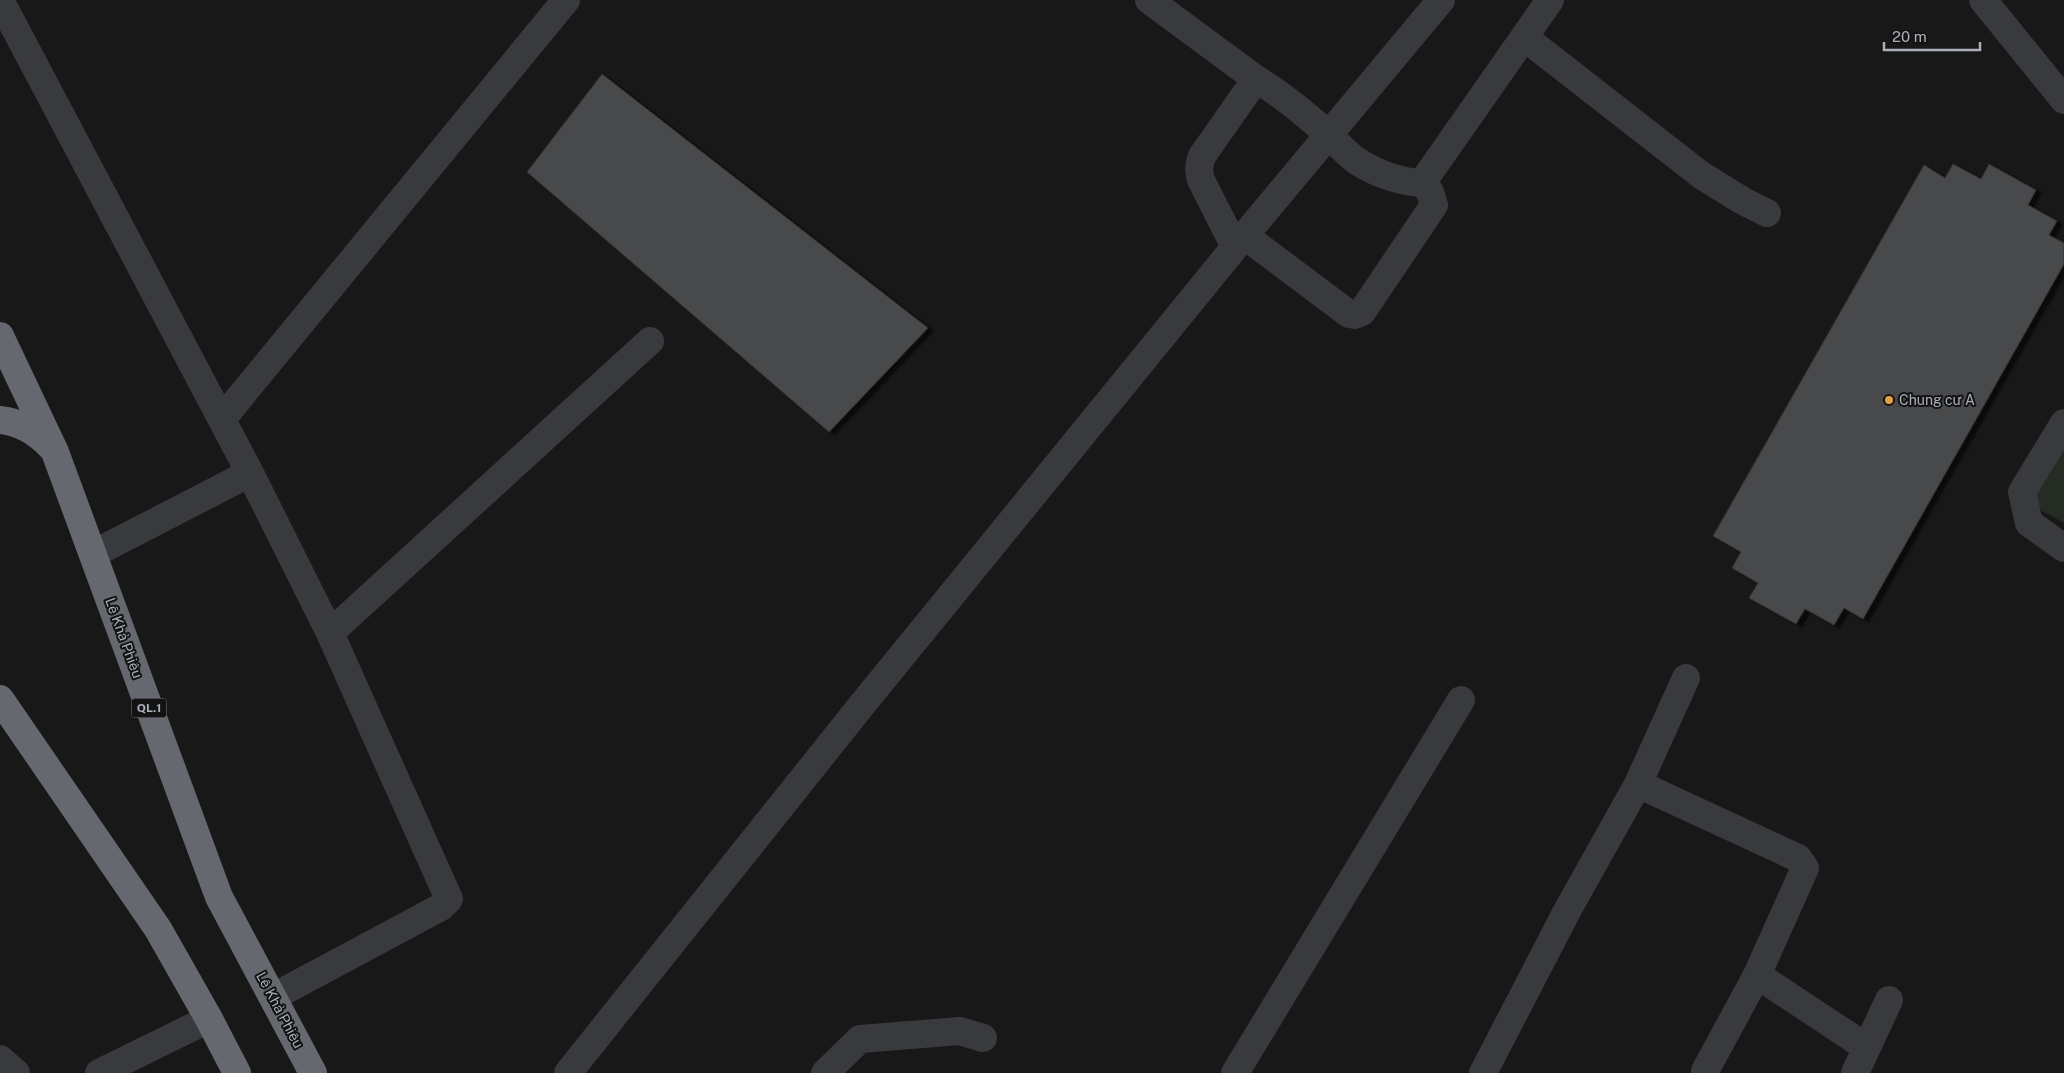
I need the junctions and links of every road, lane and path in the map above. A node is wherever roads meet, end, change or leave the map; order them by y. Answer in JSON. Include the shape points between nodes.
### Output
{"nodes":[{"id":1,"x":0,"y":0,"type":"edge"},
{"id":2,"x":566,"y":0,"type":"edge"},
{"id":3,"x":1149,"y":0,"type":"edge"},
{"id":4,"x":1441,"y":0,"type":"edge"},
{"id":5,"x":1550,"y":0,"type":"edge"},
{"id":6,"x":1983,"y":0,"type":"edge"},
{"id":7,"x":1524,"y":37,"type":"junction"},
{"id":8,"x":1256,"y":80,"type":"junction"},
{"id":9,"x":2064,"y":100,"type":"edge"},
{"id":10,"x":1330,"y":136,"type":"junction"},
{"id":11,"x":1422,"y":183,"type":"junction"},
{"id":12,"x":1767,"y":213,"type":"dead end"},
{"id":13,"x":1240,"y":242,"type":"junction"},
{"id":14,"x":0,"y":336,"type":"edge"},
{"id":15,"x":650,"y":341,"type":"dead end"},
{"id":16,"x":222,"y":419,"type":"junction"},
{"id":17,"x":0,"y":420,"type":"edge"},
{"id":18,"x":2064,"y":423,"type":"edge"},
{"id":19,"x":55,"y":452,"type":"junction"},
{"id":20,"x":250,"y":473,"type":"junction"},
{"id":21,"x":2064,"y":548,"type":"edge"},
{"id":22,"x":93,"y":554,"type":"junction"},
{"id":23,"x":330,"y":633,"type":"junction"},
{"id":24,"x":1686,"y":678,"type":"dead end"},
{"id":25,"x":0,"y":699,"type":"edge"},
{"id":26,"x":1461,"y":700,"type":"dead end"},
{"id":27,"x":1638,"y":784,"type":"junction"},
{"id":28,"x":1757,"y":975,"type":"junction"},
{"id":29,"x":273,"y":997,"type":"junction"},
{"id":30,"x":1889,"y":1000,"type":"dead end"},
{"id":31,"x":209,"y":1018,"type":"junction"},
{"id":32,"x":983,"y":1038,"type":"dead end"},
{"id":33,"x":0,"y":1059,"type":"edge"},
{"id":34,"x":1862,"y":1065,"type":"edge"},
{"id":35,"x":1705,"y":1071,"type":"dead end"},
{"id":36,"x":16,"y":1073,"type":"edge"},
{"id":37,"x":99,"y":1073,"type":"edge"},
{"id":38,"x":237,"y":1073,"type":"edge"},
{"id":39,"x":313,"y":1073,"type":"edge"},
{"id":40,"x":568,"y":1073,"type":"edge"},
{"id":41,"x":825,"y":1073,"type":"edge"},
{"id":42,"x":1235,"y":1073,"type":"edge"},
{"id":43,"x":1483,"y":1073,"type":"edge"}],
"edges":[{"from":1,"to":16,"type":"street"},
{"from":2,"to":16,"type":"street"},
{"from":3,"to":8,"type":"street"},
{"from":4,"to":10,"type":"street"},
{"from":5,"to":7,"type":"street"},
{"from":6,"to":9,"type":"street"},
{"from":7,"to":11,"type":"street"},
{"from":7,"to":12,"type":"street","via":[[1701,175]]},
{"from":8,"to":10,"type":"street","via":[[1278,92]]},
{"from":8,"to":13,"type":"street","via":[[1199,164],[1201,180]]},
{"from":10,"to":11,"type":"street","via":[[1357,161],[1406,182]]},
{"from":10,"to":13,"type":"street"},
{"from":11,"to":13,"type":"street","via":[[1430,192],[1434,205],[1362,312],[1355,315]]},
{"from":13,"to":40,"type":"street","via":[[861,706]]},
{"from":14,"to":19,"type":"highway","name":"Lê Khả Phiêu","number":"QL.1"},
{"from":15,"to":23,"type":"street"},
{"from":16,"to":20,"type":"street"},
{"from":17,"to":19,"type":"highway","via":[[28,427]]},
{"from":18,"to":21,"type":"street","via":[[2022,492],[2029,523]]},
{"from":19,"to":22,"type":"highway","name":"Lê Khả Phiêu","number":"QL.1"},
{"from":20,"to":22,"type":"street"},
{"from":20,"to":23,"type":"street"},
{"from":22,"to":29,"type":"highway","name":"Lê Khả Phiêu","number":"QL.1","via":[[219,897]]},
{"from":23,"to":29,"type":"street","via":[[449,899],[441,907]]},
{"from":24,"to":27,"type":"street"},
{"from":25,"to":31,"type":"highway","via":[[158,929]]},
{"from":26,"to":42,"type":"street"},
{"from":27,"to":28,"type":"street","via":[[1803,863],[1805,868]]},
{"from":27,"to":43,"type":"street","via":[[1567,911]]},
{"from":28,"to":34,"type":"street"},
{"from":28,"to":35,"type":"street"},
{"from":29,"to":39,"type":"highway","name":"Lê Khả Phiêu","number":"QL.1"},
{"from":30,"to":34,"type":"street"},
{"from":31,"to":37,"type":"street"},
{"from":31,"to":38,"type":"highway"},
{"from":32,"to":41,"type":"street","via":[[960,1031],[860,1039]]},
{"from":33,"to":36,"type":"street"}]}
